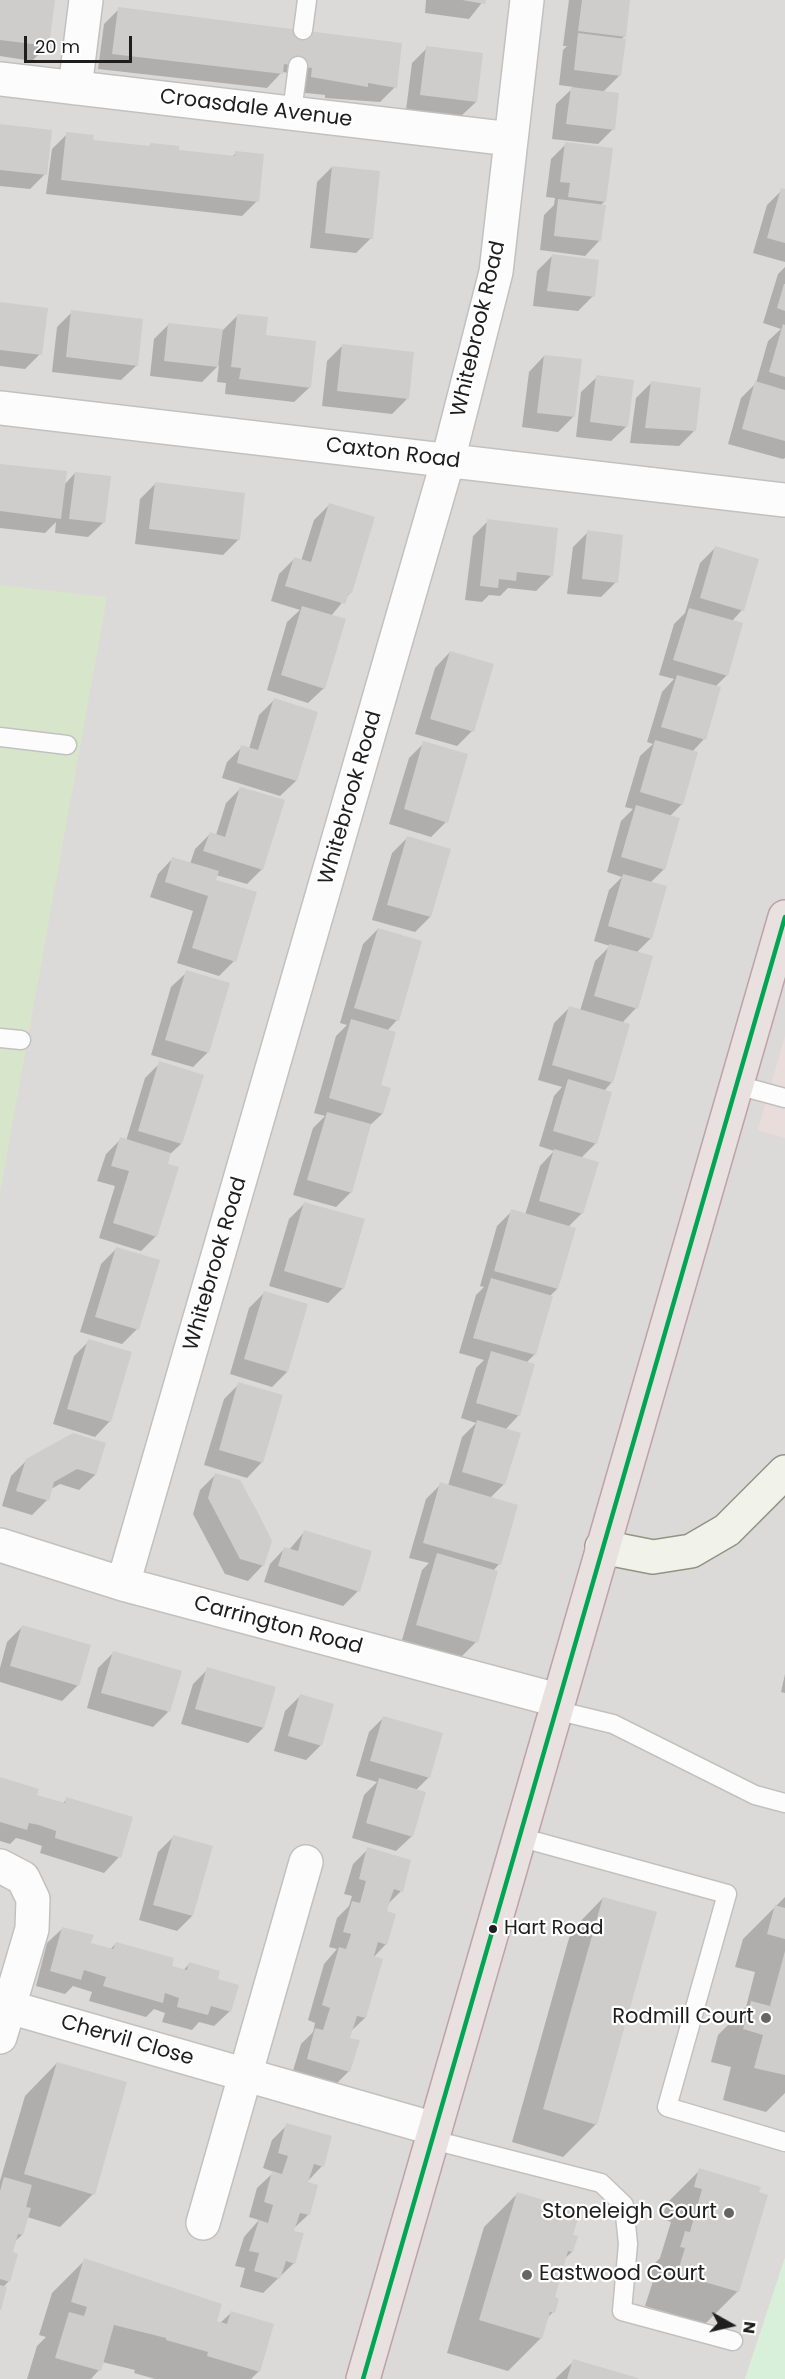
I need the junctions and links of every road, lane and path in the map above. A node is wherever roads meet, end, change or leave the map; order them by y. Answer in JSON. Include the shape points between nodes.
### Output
{"nodes":[{"id":1,"x":86,"y":0,"type":"edge"},
{"id":2,"x":307,"y":0,"type":"edge"},
{"id":3,"x":527,"y":0,"type":"edge"},
{"id":4,"x":303,"y":30,"type":"dead end"},
{"id":5,"x":298,"y":66,"type":"dead end"},
{"id":6,"x":0,"y":79,"type":"edge"},
{"id":7,"x":75,"y":88,"type":"junction"},
{"id":8,"x":292,"y":112,"type":"junction"},
{"id":9,"x":511,"y":139,"type":"junction"},
{"id":10,"x":0,"y":408,"type":"edge"},
{"id":11,"x":448,"y":460,"type":"junction"},
{"id":12,"x":785,"y":500,"type":"edge"},
{"id":13,"x":0,"y":737,"type":"edge"},
{"id":14,"x":67,"y":745,"type":"dead end"},
{"id":15,"x":782,"y":938,"type":"edge"},
{"id":16,"x":0,"y":1038,"type":"edge"},
{"id":17,"x":21,"y":1040,"type":"dead end"},
{"id":18,"x":736,"y":1084,"type":"junction"},
{"id":19,"x":785,"y":1098,"type":"edge"},
{"id":20,"x":785,"y":1472,"type":"edge"},
{"id":21,"x":0,"y":1545,"type":"edge"},
{"id":22,"x":602,"y":1547,"type":"junction"},
{"id":23,"x":123,"y":1584,"type":"junction"},
{"id":24,"x":556,"y":1705,"type":"junction"},
{"id":25,"x":785,"y":1803,"type":"edge"},
{"id":26,"x":519,"y":1837,"type":"junction"},
{"id":27,"x":306,"y":1862,"type":"dead end"},
{"id":28,"x":0,"y":1866,"type":"edge"},
{"id":29,"x":4,"y":2022,"type":"edge"},
{"id":30,"x":245,"y":2074,"type":"junction"},
{"id":31,"x":434,"y":2134,"type":"junction"},
{"id":32,"x":785,"y":2142,"type":"edge"},
{"id":33,"x":203,"y":2223,"type":"dead end"},
{"id":34,"x":733,"y":2341,"type":"dead end"},
{"id":35,"x":363,"y":2379,"type":"edge"}],
"edges":[{"from":1,"to":7,"type":"street"},
{"from":2,"to":4,"type":"lane"},
{"from":3,"to":9,"type":"street","name":"Whitebrook Road"},
{"from":5,"to":8,"type":"lane"},
{"from":6,"to":7,"type":"street","name":"Croasdale Avenue"},
{"from":7,"to":8,"type":"street","name":"Croasdale Avenue"},
{"from":8,"to":9,"type":"street","name":"Croasdale Avenue"},
{"from":9,"to":11,"type":"street","name":"Whitebrook Road","via":[[496,272]]},
{"from":10,"to":11,"type":"street","name":"Caxton Road"},
{"from":11,"to":12,"type":"street","name":"Caxton Road"},
{"from":11,"to":23,"type":"street","name":"Whitebrook Road"},
{"from":13,"to":14,"type":"lane"},
{"from":15,"to":18,"type":"highway"},
{"from":16,"to":17,"type":"lane"},
{"from":18,"to":19,"type":"lane"},
{"from":18,"to":22,"type":"highway"},
{"from":20,"to":22,"type":"street","via":[[727,1530],[691,1551],[652,1557]]},
{"from":21,"to":23,"type":"street","name":"Carrington Road"},
{"from":22,"to":24,"type":"highway"},
{"from":23,"to":24,"type":"street","name":"Carrington Road"},
{"from":24,"to":25,"type":"lane","via":[[613,1724],[755,1795]]},
{"from":24,"to":26,"type":"highway"},
{"from":26,"to":31,"type":"highway"},
{"from":26,"to":32,"type":"lane","via":[[727,1894],[667,2107]]},
{"from":27,"to":30,"type":"street"},
{"from":28,"to":29,"type":"street","name":"Chervil Close","via":[[23,1878],[33,1899],[32,1929]]},
{"from":29,"to":30,"type":"street","name":"Chervil Close"},
{"from":30,"to":31,"type":"street","name":"Chervil Close"},
{"from":30,"to":33,"type":"street"},
{"from":31,"to":34,"type":"lane","via":[[602,2183],[624,2205],[628,2244],[622,2311]]},
{"from":31,"to":35,"type":"highway"}]}
